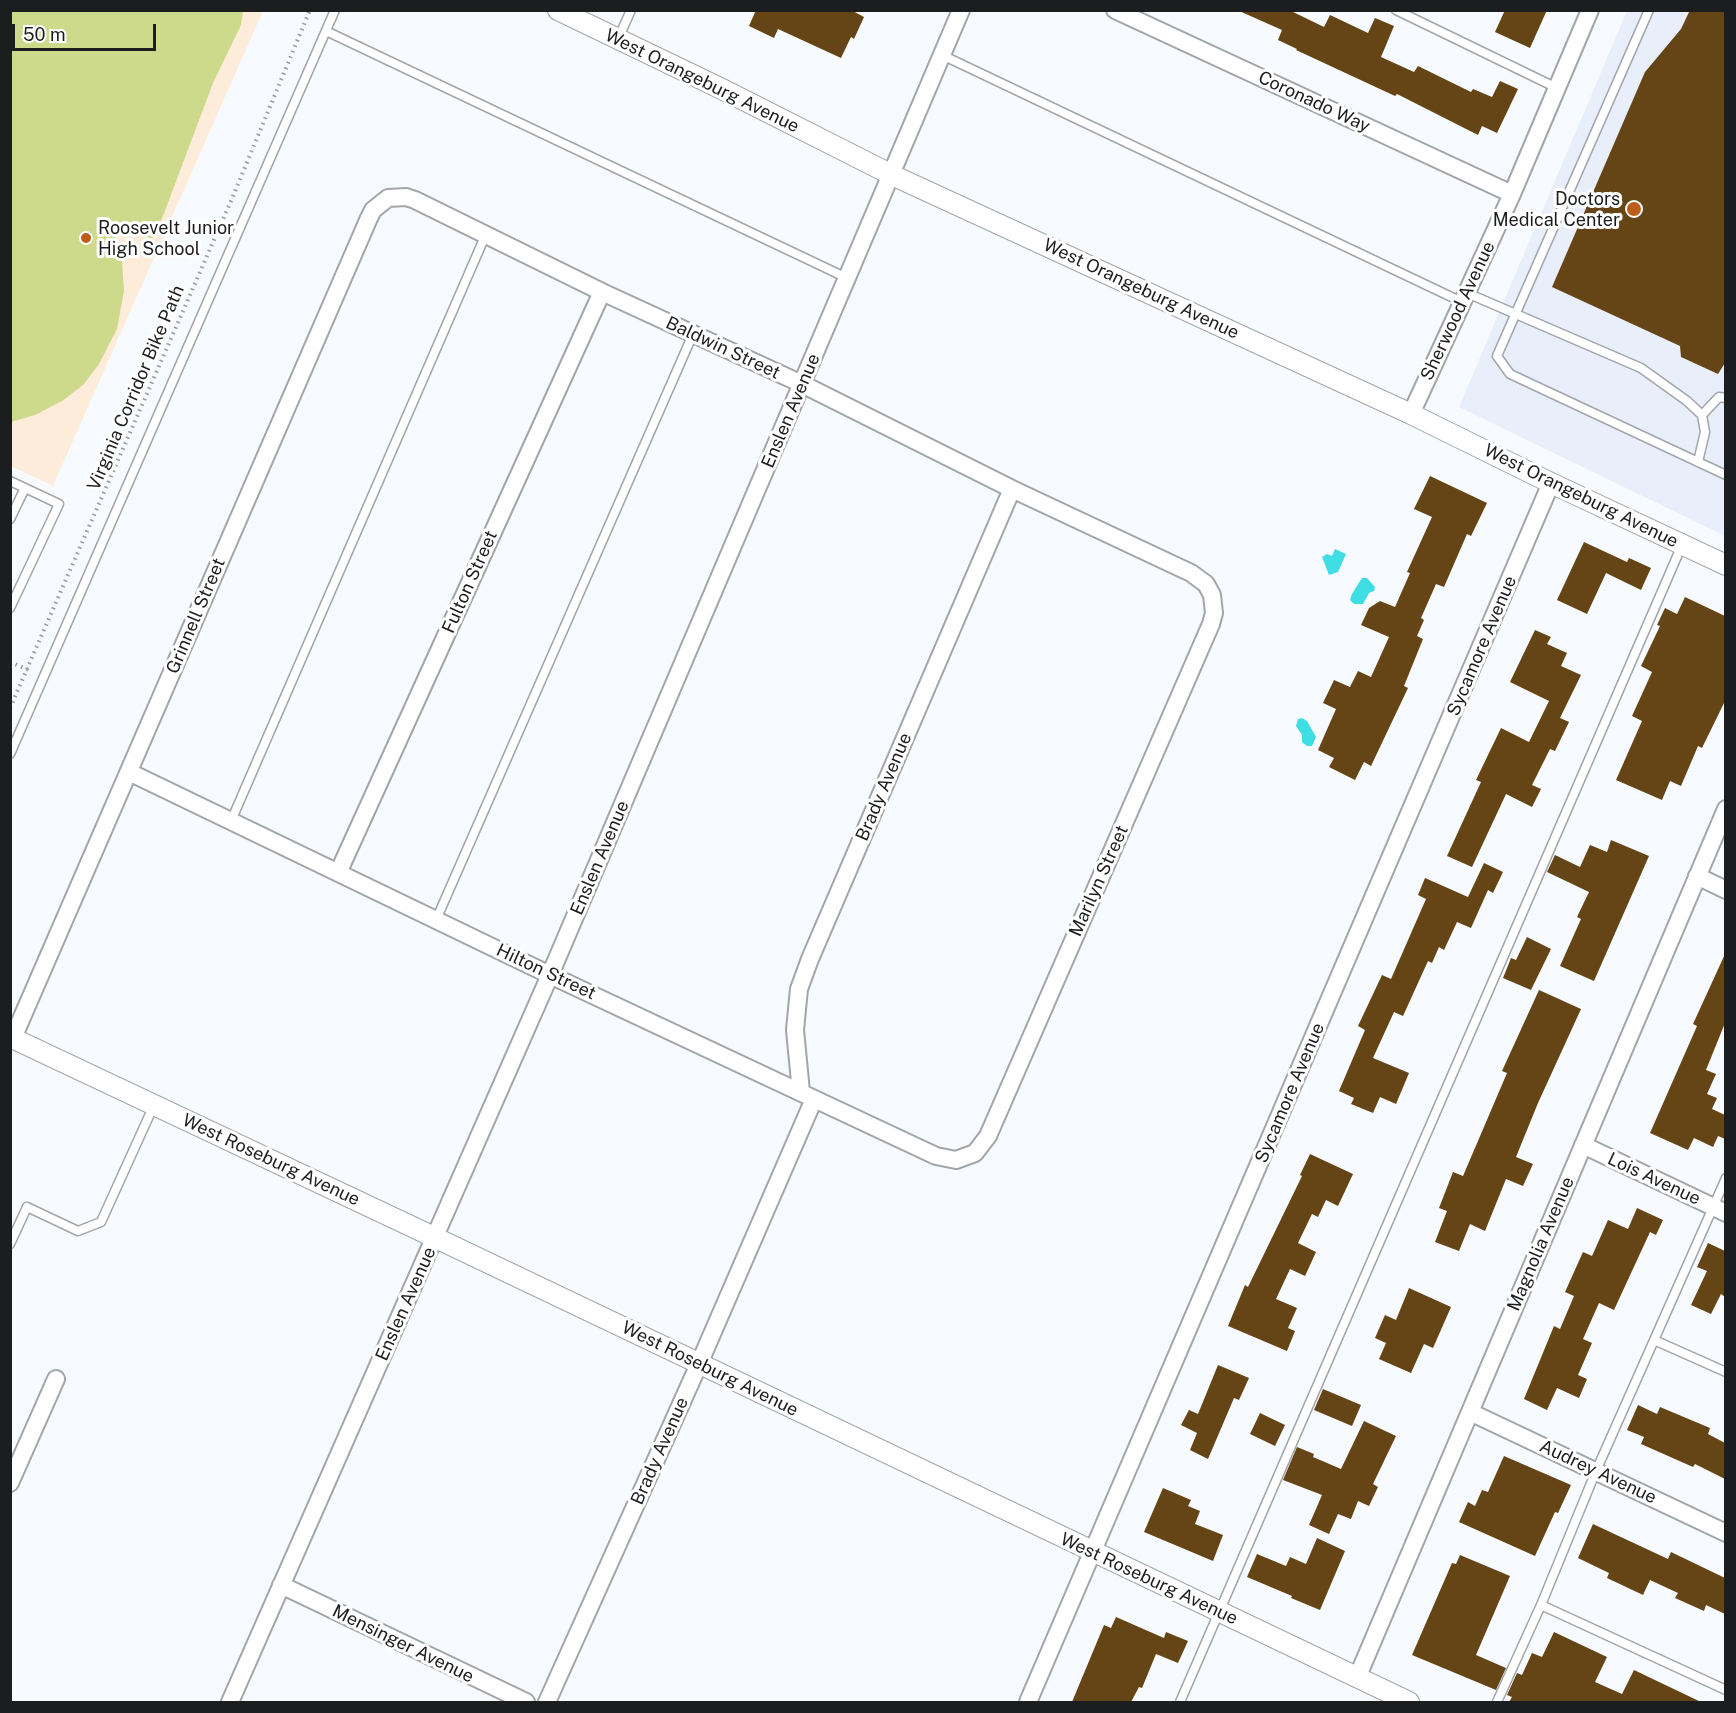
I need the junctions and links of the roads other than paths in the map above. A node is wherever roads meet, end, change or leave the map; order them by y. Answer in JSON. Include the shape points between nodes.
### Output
{"nodes":[{"id":1,"x":334,"y":10,"type":"edge"},
{"id":2,"x":558,"y":10,"type":"edge"},
{"id":3,"x":631,"y":10,"type":"edge"},
{"id":4,"x":961,"y":10,"type":"edge"},
{"id":5,"x":1115,"y":10,"type":"edge"},
{"id":6,"x":1396,"y":10,"type":"edge"},
{"id":7,"x":1590,"y":10,"type":"edge"},
{"id":8,"x":1649,"y":10,"type":"edge"},
{"id":9,"x":326,"y":31,"type":"junction"},
{"id":10,"x":618,"y":39,"type":"junction"},
{"id":11,"x":942,"y":55,"type":"junction"},
{"id":12,"x":1557,"y":88,"type":"junction"},
{"id":13,"x":892,"y":175,"type":"junction"},
{"id":14,"x":1512,"y":194,"type":"junction"},
{"id":15,"x":388,"y":198,"type":"joint"},
{"id":16,"x":486,"y":234,"type":"junction"},
{"id":17,"x":847,"y":278,"type":"junction"},
{"id":18,"x":602,"y":292,"type":"junction"},
{"id":19,"x":1464,"y":298,"type":"junction"},
{"id":20,"x":1516,"y":315,"type":"junction"},
{"id":21,"x":693,"y":334,"type":"junction"},
{"id":22,"x":802,"y":384,"type":"junction"},
{"id":23,"x":1725,"y":398,"type":"edge"},
{"id":24,"x":1411,"y":414,"type":"junction"},
{"id":25,"x":1702,"y":415,"type":"junction"},
{"id":26,"x":1698,"y":462,"type":"junction"},
{"id":27,"x":1725,"y":475,"type":"edge"},
{"id":28,"x":10,"y":481,"type":"edge"},
{"id":29,"x":1551,"y":483,"type":"junction"},
{"id":30,"x":25,"y":488,"type":"junction"},
{"id":31,"x":1012,"y":489,"type":"junction"},
{"id":32,"x":10,"y":519,"type":"edge"},
{"id":33,"x":1682,"y":545,"type":"junction"},
{"id":34,"x":1725,"y":565,"type":"edge"},
{"id":35,"x":1212,"y":595,"type":"joint"},
{"id":36,"x":10,"y":608,"type":"edge"},
{"id":37,"x":10,"y":754,"type":"edge"},
{"id":38,"x":129,"y":772,"type":"junction"},
{"id":39,"x":1725,"y":809,"type":"edge"},
{"id":40,"x":231,"y":821,"type":"junction"},
{"id":41,"x":338,"y":873,"type":"junction"},
{"id":42,"x":1697,"y":876,"type":"junction"},
{"id":43,"x":1725,"y":890,"type":"edge"},
{"id":44,"x":436,"y":920,"type":"junction"},
{"id":45,"x":550,"y":975,"type":"junction"},
{"id":46,"x":11,"y":1038,"type":"edge"},
{"id":47,"x":808,"y":1096,"type":"junction"},
{"id":48,"x":154,"y":1105,"type":"junction"},
{"id":49,"x":1583,"y":1145,"type":"junction"},
{"id":50,"x":966,"y":1157,"type":"joint"},
{"id":51,"x":1725,"y":1178,"type":"edge"},
{"id":52,"x":1719,"y":1210,"type":"edge"},
{"id":53,"x":436,"y":1238,"type":"junction"},
{"id":54,"x":10,"y":1244,"type":"edge"},
{"id":55,"x":1654,"y":1340,"type":"junction"},
{"id":56,"x":699,"y":1364,"type":"junction"},
{"id":57,"x":1725,"y":1372,"type":"edge"},
{"id":58,"x":56,"y":1379,"type":"dead end"},
{"id":59,"x":1470,"y":1412,"type":"junction"},
{"id":60,"x":1596,"y":1472,"type":"junction"},
{"id":61,"x":10,"y":1483,"type":"edge"},
{"id":62,"x":1725,"y":1533,"type":"edge"},
{"id":63,"x":1094,"y":1552,"type":"junction"},
{"id":64,"x":281,"y":1585,"type":"junction"},
{"id":65,"x":1541,"y":1605,"type":"junction"},
{"id":66,"x":1219,"y":1612,"type":"junction"},
{"id":67,"x":1357,"y":1678,"type":"junction"},
{"id":68,"x":1725,"y":1690,"type":"edge"},
{"id":69,"x":230,"y":1702,"type":"edge"},
{"id":70,"x":526,"y":1702,"type":"edge"},
{"id":71,"x":547,"y":1702,"type":"edge"},
{"id":72,"x":1028,"y":1702,"type":"edge"},
{"id":73,"x":1180,"y":1702,"type":"edge"},
{"id":74,"x":1409,"y":1702,"type":"edge"},
{"id":75,"x":1497,"y":1702,"type":"edge"}],
"edges":[{"from":1,"to":9,"type":"lane"},
{"from":2,"to":10,"type":"street","name":"West Orangeburg Avenue"},
{"from":3,"to":10,"type":"lane"},
{"from":4,"to":11,"type":"street","name":"Enslen Avenue"},
{"from":5,"to":14,"type":"street","name":"Coronado Way"},
{"from":6,"to":12,"type":"lane"},
{"from":7,"to":12,"type":"street","name":"Sherwood Avenue"},
{"from":8,"to":20,"type":"lane"},
{"from":9,"to":17,"type":"lane"},
{"from":9,"to":37,"type":"lane"},
{"from":10,"to":13,"type":"street","name":"West Orangeburg Avenue"},
{"from":11,"to":13,"type":"street","name":"Enslen Avenue"},
{"from":11,"to":19,"type":"lane"},
{"from":12,"to":14,"type":"street","name":"Sherwood Avenue"},
{"from":13,"to":17,"type":"street","name":"Enslen Avenue"},
{"from":13,"to":24,"type":"street","name":"West Orangeburg Avenue"},
{"from":14,"to":19,"type":"street","name":"Sherwood Avenue"},
{"from":15,"to":16,"type":"street","name":"Baldwin Street","via":[[415,200]]},
{"from":15,"to":38,"type":"street","name":"Grinnell Street","via":[[369,218]]},
{"from":16,"to":18,"type":"street","name":"Baldwin Street"},
{"from":16,"to":40,"type":"lane"},
{"from":17,"to":22,"type":"street","name":"Enslen Avenue"},
{"from":18,"to":21,"type":"street","name":"Baldwin Street"},
{"from":18,"to":41,"type":"street","name":"Fulton Street"},
{"from":19,"to":20,"type":"lane"},
{"from":19,"to":24,"type":"street","name":"Sherwood Avenue"},
{"from":20,"to":25,"type":"lane","via":[[1641,368]]},
{"from":20,"to":26,"type":"lane","via":[[1497,356],[1510,375]]},
{"from":21,"to":22,"type":"street","name":"Baldwin Street"},
{"from":21,"to":44,"type":"lane"},
{"from":22,"to":31,"type":"street","name":"Baldwin Street"},
{"from":22,"to":45,"type":"street","name":"Enslen Avenue"},
{"from":23,"to":25,"type":"lane","via":[[1719,398]]},
{"from":24,"to":29,"type":"street","name":"West Orangeburg Avenue"},
{"from":25,"to":26,"type":"lane","via":[[1705,432]]},
{"from":26,"to":27,"type":"lane"},
{"from":28,"to":30,"type":"lane"},
{"from":29,"to":33,"type":"street","name":"West Orangeburg Avenue"},
{"from":29,"to":63,"type":"street","name":"Sycamore Avenue"},
{"from":30,"to":32,"type":"lane"},
{"from":30,"to":36,"type":"lane","via":[[59,504]]},
{"from":31,"to":35,"type":"street","name":"Baldwin Street","via":[[1191,573],[1206,584]]},
{"from":31,"to":47,"type":"street","name":"Brady Avenue","via":[[799,989],[795,1030]]},
{"from":33,"to":34,"type":"street","name":"West Orangeburg Avenue"},
{"from":33,"to":66,"type":"lane"},
{"from":35,"to":50,"type":"street","name":"Marilyn Street","via":[[1211,624],[993,1125],[981,1147]]},
{"from":38,"to":40,"type":"street","name":"Hilton Street"},
{"from":38,"to":46,"type":"street","name":"Grinnell Street"},
{"from":39,"to":42,"type":"street","name":"Magnolia Avenue"},
{"from":40,"to":41,"type":"street","name":"Hilton Street"},
{"from":41,"to":44,"type":"street","name":"Hilton Street"},
{"from":42,"to":43,"type":"street"},
{"from":42,"to":49,"type":"street","name":"Magnolia Avenue"},
{"from":44,"to":45,"type":"street","name":"Hilton Street"},
{"from":45,"to":47,"type":"street","name":"Hilton Street"},
{"from":45,"to":53,"type":"street","name":"Enslen Avenue"},
{"from":46,"to":48,"type":"street","name":"West Roseburg Avenue"},
{"from":47,"to":50,"type":"street","name":"Hilton Street","via":[[936,1156],[956,1160]]},
{"from":47,"to":56,"type":"street","name":"Brady Avenue"},
{"from":48,"to":53,"type":"street","name":"West Roseburg Avenue"},
{"from":48,"to":54,"type":"lane","via":[[101,1222],[78,1231],[27,1207]]},
{"from":49,"to":52,"type":"street","name":"Lois Avenue"},
{"from":49,"to":59,"type":"street","name":"Magnolia Avenue"},
{"from":51,"to":52,"type":"lane"},
{"from":52,"to":55,"type":"lane"},
{"from":53,"to":56,"type":"street","name":"West Roseburg Avenue"},
{"from":53,"to":64,"type":"street","name":"Enslen Avenue"},
{"from":55,"to":57,"type":"lane"},
{"from":55,"to":60,"type":"lane"},
{"from":56,"to":63,"type":"street","name":"West Roseburg Avenue"},
{"from":56,"to":71,"type":"street","name":"Brady Avenue"},
{"from":58,"to":61,"type":"street"},
{"from":59,"to":60,"type":"street","name":"Audrey Avenue"},
{"from":59,"to":67,"type":"street","name":"Magnolia Avenue"},
{"from":60,"to":62,"type":"street","name":"Audrey Avenue"},
{"from":60,"to":65,"type":"lane"},
{"from":63,"to":66,"type":"street","name":"West Roseburg Avenue"},
{"from":63,"to":72,"type":"street","name":"Sycamore Avenue"},
{"from":64,"to":69,"type":"street","name":"Enslen Avenue"},
{"from":64,"to":70,"type":"street","name":"Mensinger Avenue"},
{"from":65,"to":68,"type":"lane"},
{"from":65,"to":75,"type":"lane"},
{"from":66,"to":67,"type":"street","name":"West Roseburg Avenue"},
{"from":66,"to":73,"type":"lane"},
{"from":67,"to":74,"type":"street","name":"West Roseburg Avenue"}]}
